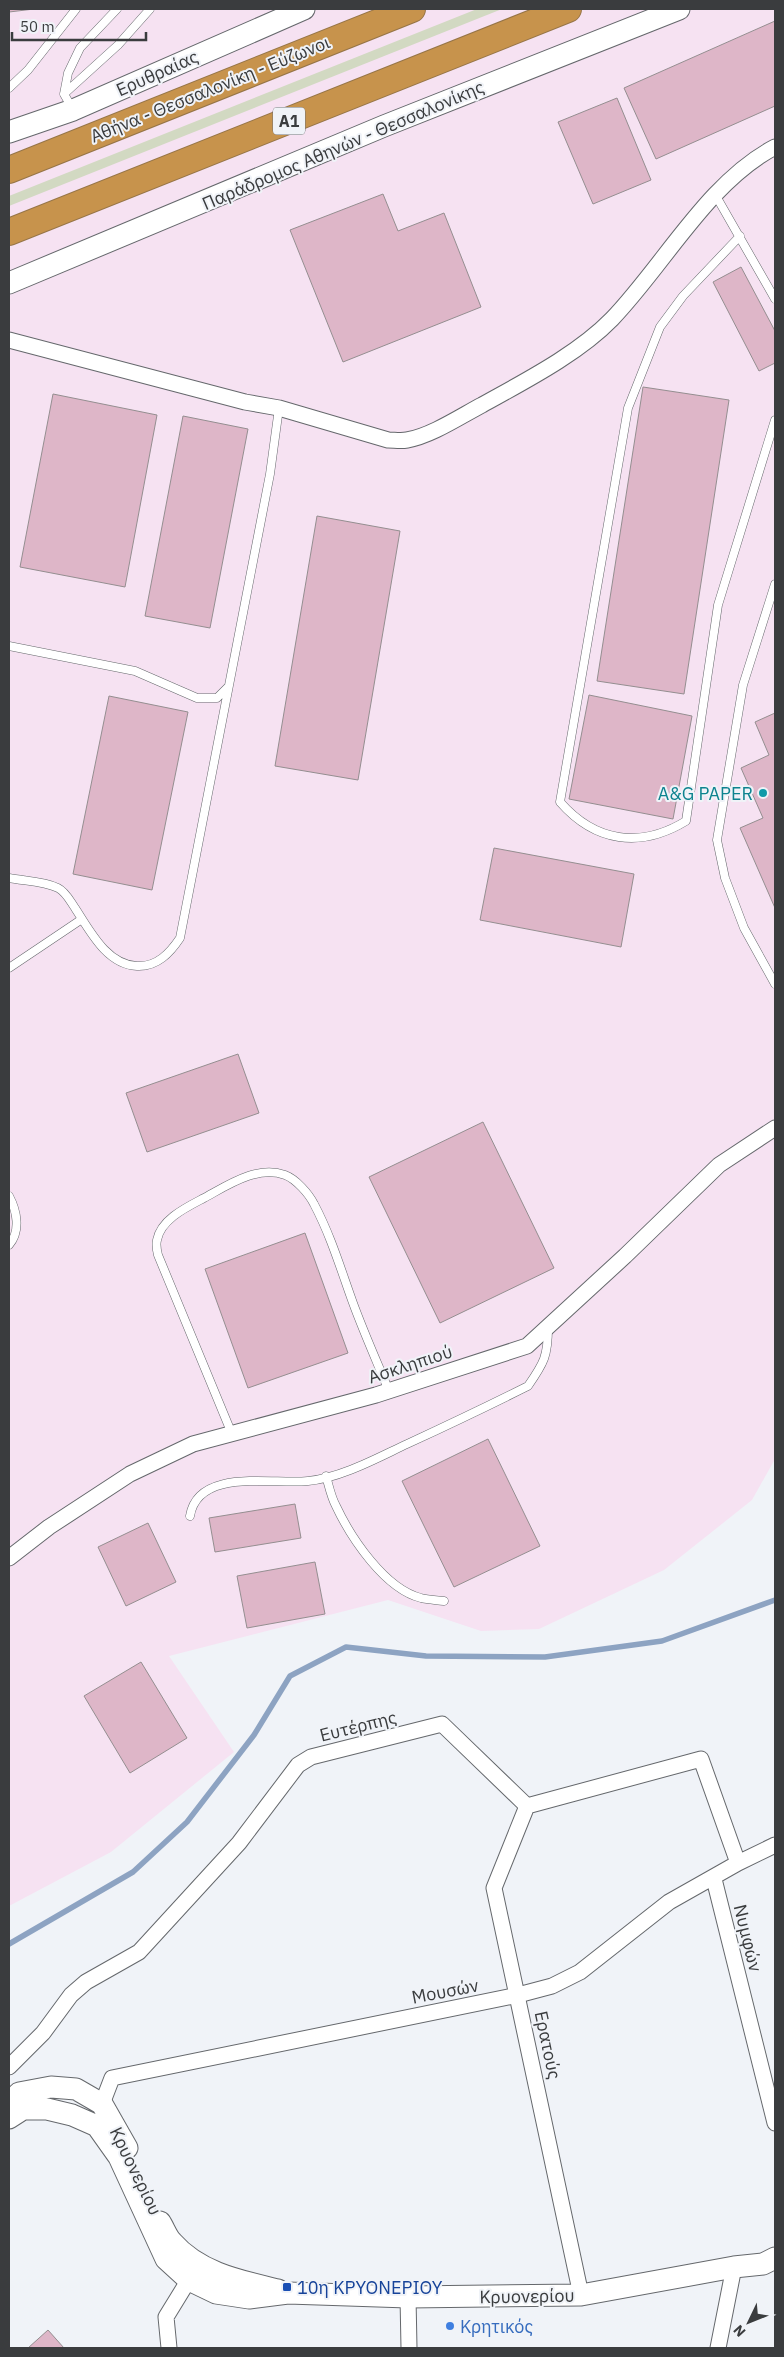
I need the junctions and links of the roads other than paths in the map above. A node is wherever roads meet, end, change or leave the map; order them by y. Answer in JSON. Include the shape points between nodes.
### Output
{"nodes":[{"id":1,"x":76,"y":9,"type":"edge"},
{"id":2,"x":117,"y":9,"type":"edge"},
{"id":3,"x":150,"y":9,"type":"edge"},
{"id":4,"x":304,"y":9,"type":"edge"},
{"id":5,"x":412,"y":9,"type":"edge"},
{"id":6,"x":568,"y":9,"type":"edge"},
{"id":7,"x":679,"y":9,"type":"edge"},
{"id":8,"x":9,"y":88,"type":"edge"},
{"id":9,"x":69,"y":102,"type":"junction"},
{"id":10,"x":9,"y":132,"type":"edge"},
{"id":11,"x":775,"y":147,"type":"edge"},
{"id":12,"x":9,"y":170,"type":"edge"},
{"id":13,"x":716,"y":196,"type":"junction"},
{"id":14,"x":9,"y":232,"type":"edge"},
{"id":15,"x":740,"y":236,"type":"junction"},
{"id":16,"x":9,"y":283,"type":"edge"},
{"id":17,"x":775,"y":299,"type":"edge"},
{"id":18,"x":9,"y":340,"type":"edge"},
{"id":19,"x":279,"y":408,"type":"junction"},
{"id":20,"x":775,"y":420,"type":"edge"},
{"id":21,"x":775,"y":584,"type":"edge"},
{"id":22,"x":9,"y":646,"type":"edge"},
{"id":23,"x":228,"y":687,"type":"junction"},
{"id":24,"x":9,"y":878,"type":"edge"},
{"id":25,"x":82,"y":919,"type":"junction"},
{"id":26,"x":9,"y":968,"type":"edge"},
{"id":27,"x":775,"y":984,"type":"edge"},
{"id":28,"x":775,"y":1128,"type":"edge"},
{"id":29,"x":9,"y":1196,"type":"edge"},
{"id":30,"x":9,"y":1245,"type":"edge"},
{"id":31,"x":548,"y":1327,"type":"junction"},
{"id":32,"x":389,"y":1391,"type":"junction"},
{"id":33,"x":232,"y":1434,"type":"junction"},
{"id":34,"x":326,"y":1476,"type":"junction"},
{"id":35,"x":190,"y":1516,"type":"dead end"},
{"id":36,"x":9,"y":1558,"type":"edge"},
{"id":37,"x":444,"y":1601,"type":"dead end"},
{"id":38,"x":527,"y":1806,"type":"junction"},
{"id":39,"x":775,"y":1845,"type":"edge"},
{"id":40,"x":738,"y":1863,"type":"junction"},
{"id":41,"x":714,"y":1879,"type":"junction"},
{"id":42,"x":518,"y":1995,"type":"junction"},
{"id":43,"x":9,"y":2067,"type":"edge"},
{"id":44,"x":102,"y":2104,"type":"junction"},
{"id":45,"x":9,"y":2106,"type":"edge"},
{"id":46,"x":9,"y":2118,"type":"edge"},
{"id":47,"x":775,"y":2123,"type":"edge"},
{"id":48,"x":771,"y":2263,"type":"edge"},
{"id":49,"x":734,"y":2267,"type":"junction"},
{"id":50,"x":193,"y":2272,"type":"junction"},
{"id":51,"x":581,"y":2296,"type":"junction"},
{"id":52,"x":408,"y":2297,"type":"junction"},
{"id":53,"x":169,"y":2348,"type":"edge"},
{"id":54,"x":409,"y":2348,"type":"edge"},
{"id":55,"x":718,"y":2348,"type":"edge"}],
"edges":[{"from":1,"to":8,"type":"lane","via":[[28,70]]},
{"from":2,"to":9,"type":"lane","via":[[80,48],[68,72]]},
{"from":3,"to":9,"type":"lane"},
{"from":4,"to":9,"type":"main road","name":"Ερυθραίας"},
{"from":5,"to":12,"type":"highway","name":"Αθήνα - Θεσσαλονίκη - Εύζωνοι"},
{"from":6,"to":14,"type":"highway","number":"Α1"},
{"from":7,"to":16,"type":"main road","name":"Παράδρομος Αθηνών - Θεσσαλονίκης","via":[[384,126]]},
{"from":9,"to":10,"type":"main road","name":"Ερυθραίας"},
{"from":11,"to":13,"type":"street","via":[[756,157]]},
{"from":13,"to":15,"type":"lane"},
{"from":13,"to":19,"type":"street","via":[[682,232],[610,321],[540,373],[457,419],[407,440],[388,440]]},
{"from":15,"to":17,"type":"lane"},
{"from":15,"to":20,"type":"lane","via":[[683,296],[660,327],[628,408],[560,802],[593,829],[634,839],[662,834],[686,821],[718,605]]},
{"from":18,"to":19,"type":"street"},
{"from":19,"to":23,"type":"lane","via":[[270,474]]},
{"from":21,"to":27,"type":"lane","via":[[743,685],[717,840],[725,878],[744,928]]},
{"from":22,"to":23,"type":"lane","via":[[135,672],[197,698],[217,698]]},
{"from":23,"to":25,"type":"lane","via":[[180,938],[166,956],[143,966],[131,966],[108,952]]},
{"from":24,"to":25,"type":"lane","via":[[58,888]]},
{"from":25,"to":26,"type":"lane"},
{"from":28,"to":31,"type":"street","name":"Ασκληπιού","via":[[719,1165]]},
{"from":29,"to":30,"type":"lane","via":[[17,1224],[14,1240]]},
{"from":31,"to":32,"type":"street","name":"Ασκληπιού","via":[[527,1346]]},
{"from":31,"to":34,"type":"lane","via":[[544,1363],[528,1386],[377,1458]]},
{"from":32,"to":33,"type":"street","name":"Ασκληπιού"},
{"from":32,"to":33,"type":"lane","via":[[336,1253],[313,1203],[287,1175],[257,1173],[180,1211],[163,1227],[157,1240],[158,1255]]},
{"from":33,"to":36,"type":"street","name":"Ασκληπιού","via":[[193,1444],[130,1474],[49,1527]]},
{"from":34,"to":35,"type":"lane","via":[[308,1482],[272,1480],[222,1484],[199,1498],[192,1506]]},
{"from":34,"to":37,"type":"lane","via":[[335,1505],[370,1560],[391,1582],[420,1598]]},
{"from":38,"to":40,"type":"street","via":[[701,1759]]},
{"from":38,"to":42,"type":"street","name":"Ερατούς","via":[[494,1888]]},
{"from":38,"to":43,"type":"street","name":"Ευτέρπης","via":[[442,1724],[311,1757],[298,1765],[240,1843],[139,1952],[86,1982],[71,1995],[43,2033]]},
{"from":39,"to":40,"type":"street","name":"Μουσών"},
{"from":40,"to":41,"type":"street","name":"Μουσών"},
{"from":41,"to":42,"type":"street","name":"Μουσών","via":[[670,1902],[580,1972],[552,1986]]},
{"from":41,"to":47,"type":"street","name":"Νυμφών"},
{"from":42,"to":44,"type":"street","name":"Μουσών","via":[[112,2078]]},
{"from":42,"to":51,"type":"street","name":"Ερατούς"},
{"from":44,"to":45,"type":"main road","via":[[76,2089],[51,2087],[19,2093]]},
{"from":44,"to":50,"type":"main road","name":"Κρυονερίου","via":[[128,2150],[150,2203],[171,2242]]},
{"from":46,"to":50,"type":"main road","name":"Κρυονερίου","via":[[23,2109],[47,2109],[97,2126],[119,2157],[166,2259]]},
{"from":48,"to":49,"type":"main road","name":"Κρυονερίου"},
{"from":49,"to":51,"type":"main road","name":"Κρυονερίου"},
{"from":49,"to":55,"type":"street"},
{"from":50,"to":52,"type":"main road","name":"Κρυονερίου","via":[[216,2293],[250,2298],[288,2293]]},
{"from":50,"to":53,"type":"street","via":[[166,2317]]},
{"from":51,"to":52,"type":"main road","name":"Κρυονερίου"},
{"from":52,"to":54,"type":"street"}]}
